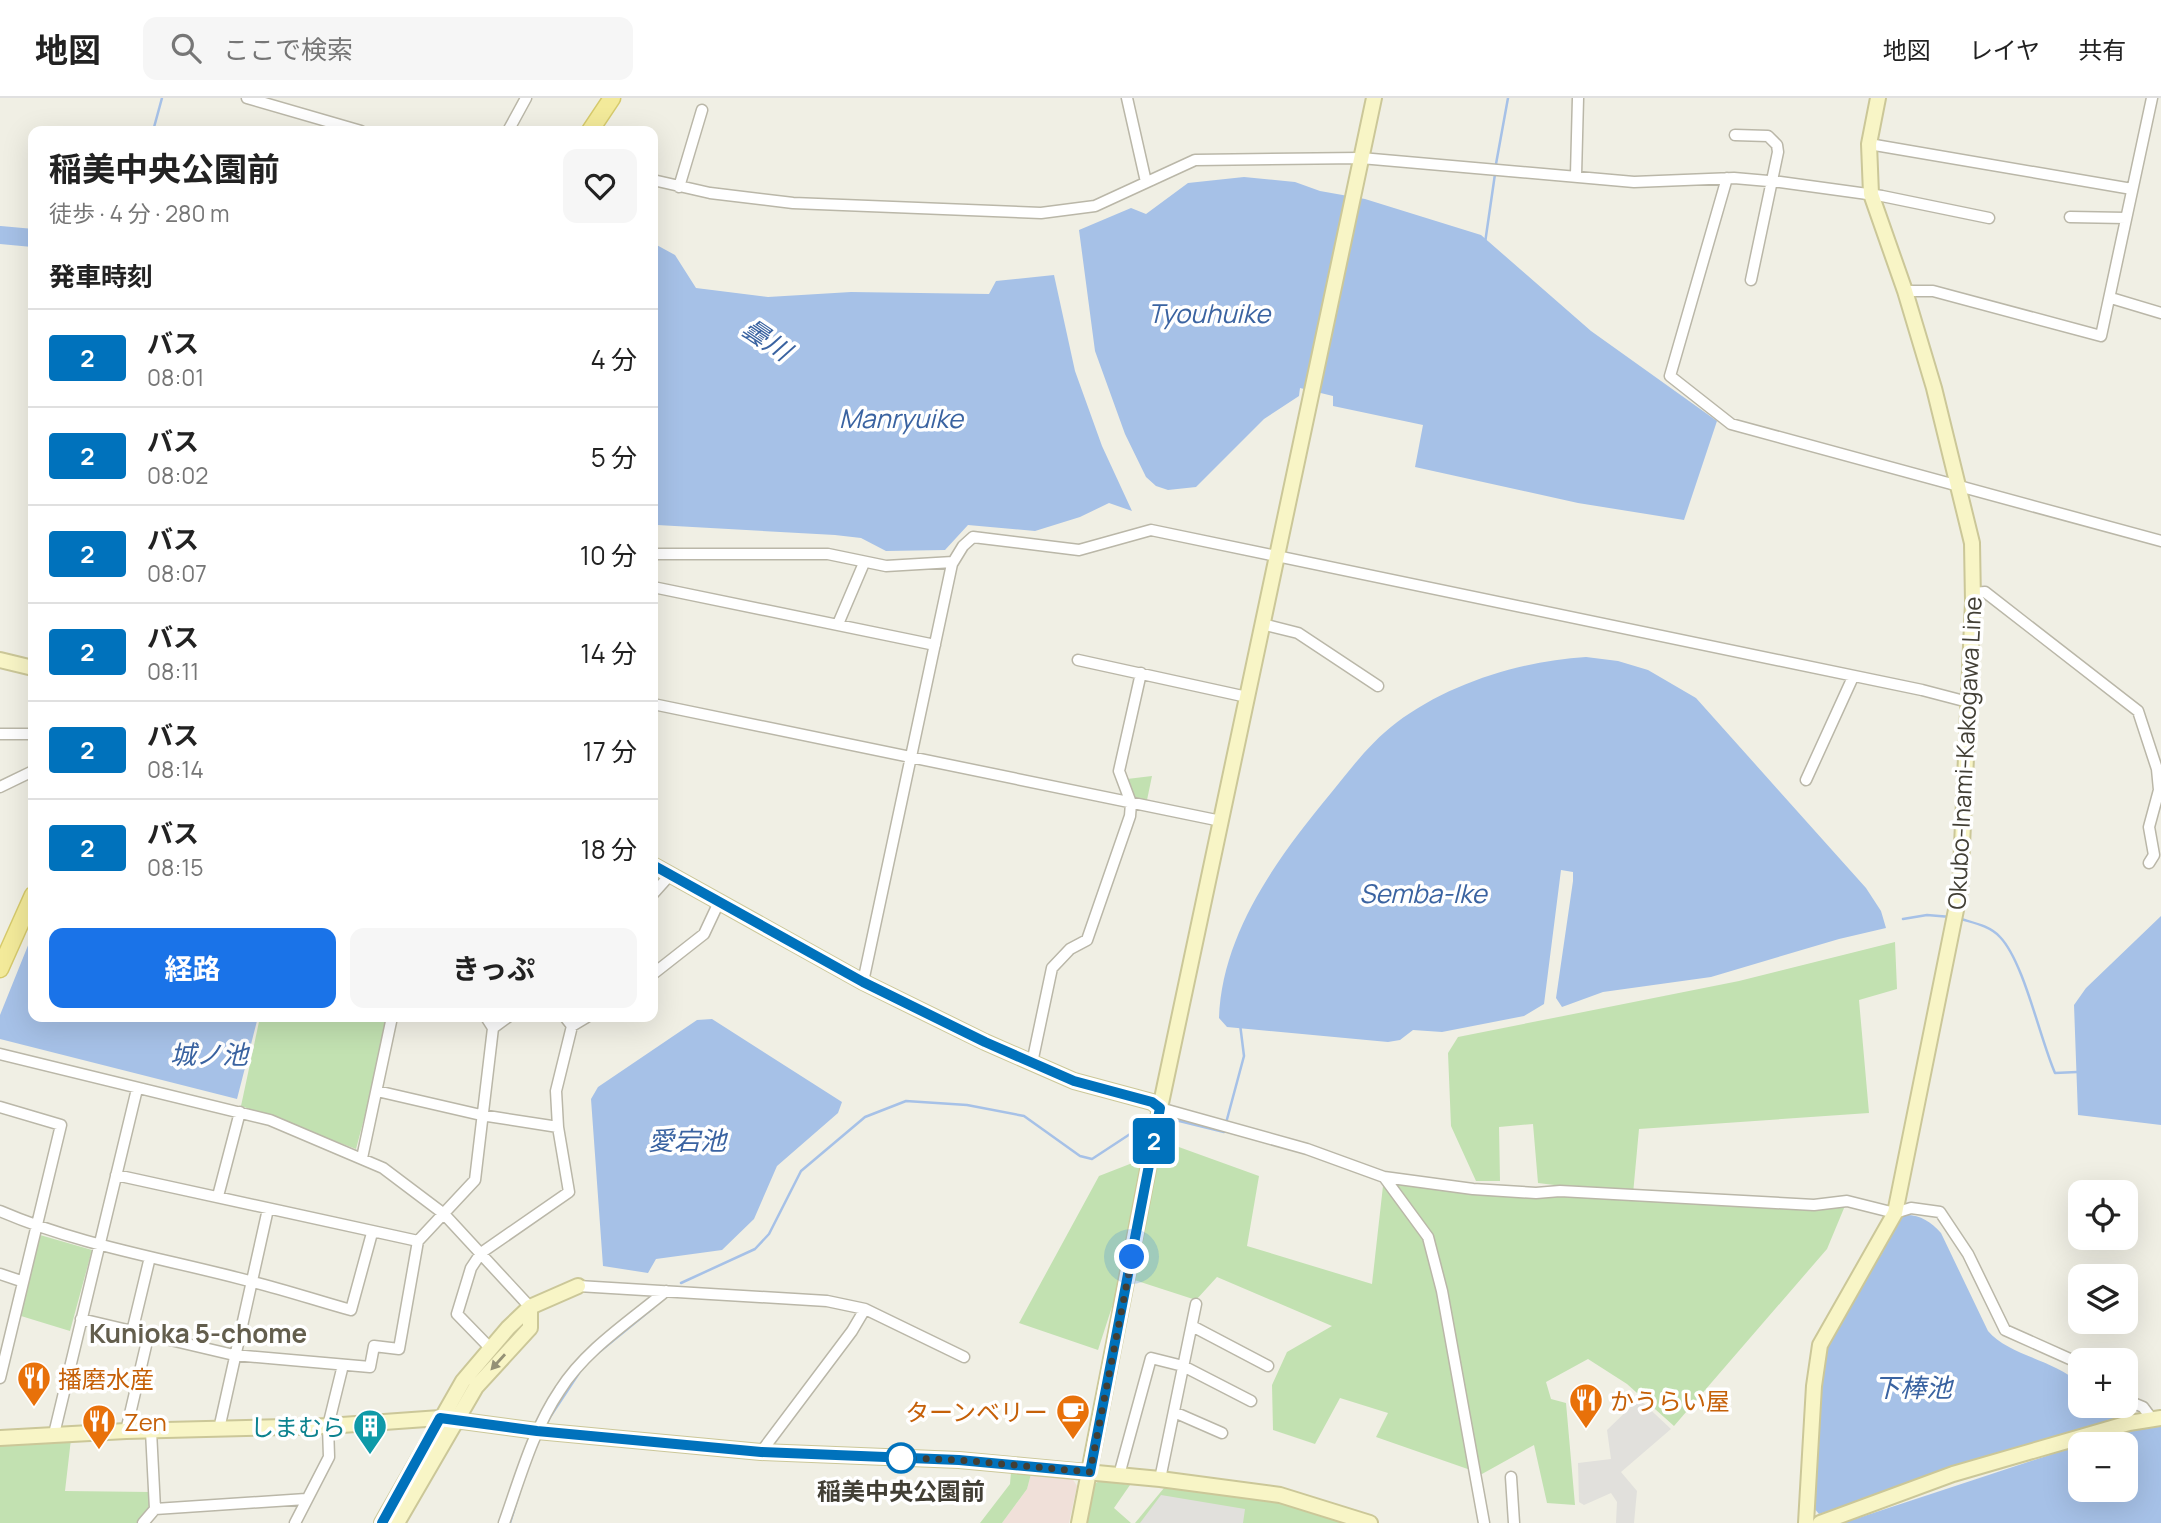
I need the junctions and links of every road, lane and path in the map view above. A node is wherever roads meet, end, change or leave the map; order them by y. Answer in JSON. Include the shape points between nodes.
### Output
{"nodes":[{"id":1,"x":247,"y":98,"type":"edge"},
{"id":2,"x":526,"y":98,"type":"edge"},
{"id":3,"x":612,"y":98,"type":"edge"},
{"id":4,"x":1127,"y":98,"type":"edge"},
{"id":5,"x":1374,"y":98,"type":"edge"},
{"id":6,"x":1578,"y":98,"type":"edge"},
{"id":7,"x":1878,"y":98,"type":"edge"},
{"id":8,"x":2152,"y":98,"type":"edge"},
{"id":9,"x":702,"y":110,"type":"dead end"},
{"id":10,"x":344,"y":126,"type":"edge"},
{"id":11,"x":511,"y":126,"type":"edge"},
{"id":12,"x":593,"y":126,"type":"edge"},
{"id":13,"x":1735,"y":135,"type":"dead end"},
{"id":14,"x":1869,"y":144,"type":"junction"},
{"id":15,"x":1361,"y":158,"type":"junction"},
{"id":16,"x":1576,"y":175,"type":"junction"},
{"id":17,"x":1727,"y":178,"type":"junction"},
{"id":18,"x":658,"y":181,"type":"edge"},
{"id":19,"x":1773,"y":181,"type":"junction"},
{"id":20,"x":1146,"y":182,"type":"junction"},
{"id":21,"x":678,"y":187,"type":"junction"},
{"id":22,"x":2132,"y":190,"type":"junction"},
{"id":23,"x":1871,"y":194,"type":"junction"},
{"id":24,"x":2070,"y":217,"type":"dead end"},
{"id":25,"x":1989,"y":218,"type":"dead end"},
{"id":26,"x":2126,"y":218,"type":"junction"},
{"id":27,"x":1751,"y":280,"type":"dead end"},
{"id":28,"x":1905,"y":291,"type":"junction"},
{"id":29,"x":2111,"y":298,"type":"junction"},
{"id":30,"x":2161,"y":313,"type":"edge"},
{"id":31,"x":1959,"y":487,"type":"junction"},
{"id":32,"x":2161,"y":541,"type":"edge"},
{"id":33,"x":658,"y":554,"type":"edge"},
{"id":34,"x":1276,"y":556,"type":"junction"},
{"id":35,"x":953,"y":562,"type":"junction"},
{"id":36,"x":864,"y":563,"type":"junction"},
{"id":37,"x":658,"y":588,"type":"edge"},
{"id":38,"x":1973,"y":593,"type":"junction"},
{"id":39,"x":838,"y":624,"type":"junction"},
{"id":40,"x":1262,"y":624,"type":"junction"},
{"id":41,"x":935,"y":645,"type":"junction"},
{"id":42,"x":0,"y":660,"type":"edge"},
{"id":43,"x":1078,"y":660,"type":"dead end"},
{"id":44,"x":28,"y":667,"type":"edge"},
{"id":45,"x":1141,"y":673,"type":"junction"},
{"id":46,"x":1853,"y":677,"type":"junction"},
{"id":47,"x":1378,"y":686,"type":"dead end"},
{"id":48,"x":1247,"y":697,"type":"junction"},
{"id":49,"x":1968,"y":702,"type":"junction"},
{"id":50,"x":658,"y":705,"type":"edge"},
{"id":51,"x":0,"y":734,"type":"edge"},
{"id":52,"x":28,"y":734,"type":"edge"},
{"id":53,"x":912,"y":758,"type":"junction"},
{"id":54,"x":28,"y":773,"type":"edge"},
{"id":55,"x":1806,"y":780,"type":"dead end"},
{"id":56,"x":0,"y":787,"type":"edge"},
{"id":57,"x":1131,"y":803,"type":"junction"},
{"id":58,"x":1221,"y":821,"type":"junction"},
{"id":59,"x":2149,"y":863,"type":"dead end"},
{"id":60,"x":658,"y":868,"type":"edge"},
{"id":61,"x":670,"y":875,"type":"junction"},
{"id":62,"x":658,"y":888,"type":"edge"},
{"id":63,"x":719,"y":902,"type":"junction"},
{"id":64,"x":28,"y":906,"type":"edge"},
{"id":65,"x":0,"y":969,"type":"edge"},
{"id":66,"x":658,"y":970,"type":"edge"},
{"id":67,"x":863,"y":982,"type":"junction"},
{"id":68,"x":391,"y":1022,"type":"edge"},
{"id":69,"x":489,"y":1022,"type":"edge"},
{"id":70,"x":501,"y":1022,"type":"edge"},
{"id":71,"x":569,"y":1022,"type":"edge"},
{"id":72,"x":579,"y":1022,"type":"edge"},
{"id":73,"x":572,"y":1026,"type":"junction"},
{"id":74,"x":493,"y":1028,"type":"junction"},
{"id":75,"x":0,"y":1054,"type":"edge"},
{"id":76,"x":1032,"y":1063,"type":"junction"},
{"id":77,"x":137,"y":1089,"type":"junction"},
{"id":78,"x":377,"y":1091,"type":"junction"},
{"id":79,"x":0,"y":1107,"type":"edge"},
{"id":80,"x":1160,"y":1108,"type":"junction"},
{"id":81,"x":240,"y":1112,"type":"junction"},
{"id":82,"x":481,"y":1115,"type":"junction"},
{"id":83,"x":558,"y":1127,"type":"junction"},
{"id":84,"x":362,"y":1158,"type":"junction"},
{"id":85,"x":117,"y":1175,"type":"junction"},
{"id":86,"x":1384,"y":1177,"type":"junction"},
{"id":87,"x":218,"y":1196,"type":"junction"},
{"id":88,"x":268,"y":1209,"type":"junction"},
{"id":89,"x":0,"y":1211,"type":"edge"},
{"id":90,"x":1895,"y":1213,"type":"junction"},
{"id":91,"x":444,"y":1214,"type":"junction"},
{"id":92,"x":36,"y":1227,"type":"junction"},
{"id":93,"x":372,"y":1233,"type":"junction"},
{"id":94,"x":418,"y":1241,"type":"junction"},
{"id":95,"x":98,"y":1245,"type":"junction"},
{"id":96,"x":481,"y":1253,"type":"junction"},
{"id":97,"x":150,"y":1257,"type":"junction"},
{"id":98,"x":0,"y":1275,"type":"edge"},
{"id":99,"x":22,"y":1281,"type":"junction"},
{"id":100,"x":253,"y":1282,"type":"junction"},
{"id":101,"x":578,"y":1286,"type":"joint"},
{"id":102,"x":666,"y":1291,"type":"junction"},
{"id":103,"x":1196,"y":1304,"type":"dead end"},
{"id":104,"x":530,"y":1307,"type":"junction"},
{"id":105,"x":865,"y":1309,"type":"junction"},
{"id":106,"x":80,"y":1319,"type":"junction"},
{"id":107,"x":1192,"y":1326,"type":"junction"},
{"id":108,"x":132,"y":1332,"type":"junction"},
{"id":109,"x":148,"y":1337,"type":"junction"},
{"id":110,"x":491,"y":1349,"type":"junction"},
{"id":111,"x":234,"y":1355,"type":"junction"},
{"id":112,"x":964,"y":1357,"type":"dead end"},
{"id":113,"x":2068,"y":1358,"type":"edge"},
{"id":114,"x":343,"y":1365,"type":"junction"},
{"id":115,"x":1183,"y":1366,"type":"junction"},
{"id":116,"x":1268,"y":1366,"type":"dead end"},
{"id":117,"x":0,"y":1378,"type":"edge"},
{"id":118,"x":1251,"y":1401,"type":"dead end"},
{"id":119,"x":2138,"y":1405,"type":"edge"},
{"id":120,"x":1174,"y":1412,"type":"junction"},
{"id":121,"x":2157,"y":1418,"type":"edge"},
{"id":122,"x":447,"y":1419,"type":"junction"},
{"id":123,"x":328,"y":1426,"type":"junction"},
{"id":124,"x":219,"y":1429,"type":"junction"},
{"id":125,"x":125,"y":1431,"type":"junction"},
{"id":126,"x":151,"y":1431,"type":"junction"},
{"id":127,"x":537,"y":1431,"type":"junction"},
{"id":128,"x":1222,"y":1433,"type":"dead end"},
{"id":129,"x":54,"y":1434,"type":"junction"},
{"id":130,"x":0,"y":1438,"type":"edge"},
{"id":131,"x":761,"y":1452,"type":"junction"},
{"id":132,"x":1090,"y":1472,"type":"junction"},
{"id":133,"x":1119,"y":1475,"type":"junction"},
{"id":134,"x":1511,"y":1477,"type":"dead end"},
{"id":135,"x":1160,"y":1479,"type":"junction"},
{"id":136,"x":306,"y":1499,"type":"junction"},
{"id":137,"x":155,"y":1509,"type":"junction"},
{"id":138,"x":143,"y":1523,"type":"edge"},
{"id":139,"x":295,"y":1523,"type":"edge"},
{"id":140,"x":382,"y":1523,"type":"edge"},
{"id":141,"x":397,"y":1523,"type":"edge"},
{"id":142,"x":504,"y":1523,"type":"edge"},
{"id":143,"x":1079,"y":1523,"type":"edge"},
{"id":144,"x":1370,"y":1523,"type":"edge"},
{"id":145,"x":1484,"y":1523,"type":"edge"},
{"id":146,"x":1514,"y":1523,"type":"edge"},
{"id":147,"x":1806,"y":1523,"type":"edge"},
{"id":148,"x":1820,"y":1523,"type":"edge"}],
"edges":[{"from":1,"to":10,"type":"street"},
{"from":2,"to":11,"type":"street"},
{"from":3,"to":12,"type":"main road"},
{"from":4,"to":20,"type":"street"},
{"from":5,"to":15,"type":"main road"},
{"from":6,"to":16,"type":"street"},
{"from":7,"to":14,"type":"main road","name":"Okubo-Inami-Kakogawa Line"},
{"from":8,"to":22,"type":"street"},
{"from":9,"to":21,"type":"street"},
{"from":13,"to":19,"type":"street","via":[[1754,133],[1773,141],[1778,152]]},
{"from":14,"to":22,"type":"street"},
{"from":14,"to":23,"type":"main road","name":"Okubo-Inami-Kakogawa Line"},
{"from":15,"to":16,"type":"street"},
{"from":15,"to":20,"type":"street","via":[[1195,160]]},
{"from":15,"to":34,"type":"main road"},
{"from":16,"to":17,"type":"street","via":[[1634,182]]},
{"from":17,"to":19,"type":"street"},
{"from":17,"to":31,"type":"street","via":[[1670,376],[1731,424]]},
{"from":18,"to":21,"type":"street"},
{"from":19,"to":23,"type":"street"},
{"from":19,"to":27,"type":"street"},
{"from":20,"to":21,"type":"street","via":[[1095,206],[1041,213],[793,204]]},
{"from":22,"to":26,"type":"street"},
{"from":23,"to":25,"type":"street"},
{"from":23,"to":28,"type":"main road","name":"Okubo-Inami-Kakogawa Line"},
{"from":24,"to":26,"type":"street"},
{"from":26,"to":29,"type":"street"},
{"from":28,"to":29,"type":"street","via":[[1933,291],[2101,336]]},
{"from":28,"to":31,"type":"main road","name":"Okubo-Inami-Kakogawa Line"},
{"from":29,"to":30,"type":"street"},
{"from":31,"to":32,"type":"street"},
{"from":31,"to":38,"type":"main road","name":"Okubo-Inami-Kakogawa Line","via":[[1972,543]]},
{"from":33,"to":36,"type":"street","via":[[828,554]]},
{"from":34,"to":35,"type":"street","via":[[1151,530],[1079,550],[973,537]]},
{"from":34,"to":40,"type":"main road"},
{"from":34,"to":46,"type":"street"},
{"from":35,"to":36,"type":"street"},
{"from":35,"to":41,"type":"street"},
{"from":36,"to":39,"type":"street"},
{"from":37,"to":39,"type":"street"},
{"from":38,"to":49,"type":"main road","name":"Okubo-Inami-Kakogawa Line"},
{"from":38,"to":59,"type":"street","via":[[1985,592],[2138,710],[2159,790],[2149,828],[2154,855]]},
{"from":39,"to":41,"type":"street"},
{"from":40,"to":47,"type":"street","via":[[1298,633]]},
{"from":40,"to":48,"type":"main road"},
{"from":41,"to":53,"type":"street"},
{"from":42,"to":44,"type":"main road"},
{"from":43,"to":45,"type":"street"},
{"from":45,"to":48,"type":"street"},
{"from":45,"to":57,"type":"street","via":[[1119,771]]},
{"from":46,"to":49,"type":"street"},
{"from":46,"to":55,"type":"street"},
{"from":48,"to":58,"type":"main road"},
{"from":49,"to":90,"type":"main road","name":"Okubo-Inami-Kakogawa Line","via":[[1957,909]]},
{"from":50,"to":53,"type":"street"},
{"from":51,"to":52,"type":"street"},
{"from":53,"to":57,"type":"street"},
{"from":53,"to":67,"type":"street"},
{"from":54,"to":56,"type":"street"},
{"from":57,"to":58,"type":"street"},
{"from":57,"to":76,"type":"street","via":[[1087,940],[1070,949],[1052,968]]},
{"from":58,"to":80,"type":"main road"},
{"from":60,"to":61,"type":"main road"},
{"from":61,"to":62,"type":"street"},
{"from":61,"to":63,"type":"main road"},
{"from":63,"to":66,"type":"street","via":[[704,934]]},
{"from":63,"to":67,"type":"main road"},
{"from":64,"to":65,"type":"main road"},
{"from":67,"to":76,"type":"main road"},
{"from":68,"to":78,"type":"street"},
{"from":69,"to":74,"type":"street"},
{"from":70,"to":74,"type":"street"},
{"from":71,"to":73,"type":"street"},
{"from":72,"to":73,"type":"street"},
{"from":73,"to":83,"type":"street","via":[[556,1091]]},
{"from":74,"to":82,"type":"street"},
{"from":75,"to":77,"type":"street"},
{"from":76,"to":80,"type":"main road"},
{"from":77,"to":81,"type":"street"},
{"from":77,"to":85,"type":"street"},
{"from":78,"to":82,"type":"street"},
{"from":78,"to":84,"type":"street"},
{"from":79,"to":92,"type":"street","via":[[61,1125]]},
{"from":80,"to":86,"type":"street","via":[[1307,1149]]},
{"from":80,"to":132,"type":"main road"},
{"from":81,"to":84,"type":"street"},
{"from":81,"to":87,"type":"street"},
{"from":82,"to":83,"type":"street"},
{"from":82,"to":91,"type":"street","via":[[475,1180]]},
{"from":83,"to":96,"type":"street","via":[[569,1192]]},
{"from":84,"to":91,"type":"street","via":[[392,1174]]},
{"from":85,"to":87,"type":"street"},
{"from":85,"to":95,"type":"street"},
{"from":86,"to":90,"type":"street","via":[[1536,1194],[1560,1191],[1814,1205],[1847,1201]]},
{"from":86,"to":145,"type":"street","via":[[1428,1237]]},
{"from":87,"to":88,"type":"street"},
{"from":88,"to":93,"type":"street"},
{"from":88,"to":100,"type":"street"},
{"from":89,"to":92,"type":"street"},
{"from":90,"to":113,"type":"street","via":[[1911,1208],[1940,1212],[1968,1254],[2005,1330]]},
{"from":90,"to":147,"type":"main road","name":"Okubo-Inami-Kakogawa Line","via":[[1819,1345]]},
{"from":91,"to":94,"type":"street"},
{"from":91,"to":96,"type":"street"},
{"from":92,"to":95,"type":"street"},
{"from":92,"to":99,"type":"street"},
{"from":93,"to":94,"type":"street"},
{"from":93,"to":100,"type":"street","via":[[351,1310]]},
{"from":94,"to":114,"type":"street","via":[[399,1349],[374,1346],[370,1367]]},
{"from":95,"to":97,"type":"street"},
{"from":95,"to":106,"type":"street"},
{"from":96,"to":104,"type":"street"},
{"from":96,"to":110,"type":"street","via":[[471,1268],[457,1314]]},
{"from":97,"to":100,"type":"street"},
{"from":97,"to":108,"type":"street"},
{"from":98,"to":99,"type":"street"},
{"from":99,"to":117,"type":"street"},
{"from":100,"to":111,"type":"street"},
{"from":101,"to":102,"type":"street"},
{"from":101,"to":104,"type":"main road"},
{"from":102,"to":105,"type":"street","via":[[827,1301]]},
{"from":102,"to":127,"type":"street","via":[[581,1365],[560,1388]]},
{"from":103,"to":107,"type":"street"},
{"from":104,"to":110,"type":"main road"},
{"from":104,"to":122,"type":"main road","one_way":true,"via":[[530,1328]]},
{"from":105,"to":112,"type":"street"},
{"from":105,"to":131,"type":"street"},
{"from":106,"to":108,"type":"street"},
{"from":106,"to":129,"type":"street"},
{"from":107,"to":115,"type":"street"},
{"from":107,"to":116,"type":"street"},
{"from":108,"to":109,"type":"street"},
{"from":109,"to":111,"type":"street"},
{"from":109,"to":125,"type":"street"},
{"from":110,"to":122,"type":"main road","via":[[463,1381]]},
{"from":111,"to":114,"type":"street"},
{"from":111,"to":124,"type":"street"},
{"from":114,"to":123,"type":"street"},
{"from":115,"to":118,"type":"street"},
{"from":115,"to":120,"type":"street"},
{"from":115,"to":133,"type":"street","via":[[1151,1358]]},
{"from":119,"to":121,"type":"street"},
{"from":120,"to":128,"type":"street"},
{"from":120,"to":135,"type":"street"},
{"from":121,"to":148,"type":"main road","via":[[1953,1474]]},
{"from":122,"to":123,"type":"main road"},
{"from":122,"to":127,"type":"main road"},
{"from":122,"to":140,"type":"main road"},
{"from":122,"to":141,"type":"main road"},
{"from":123,"to":124,"type":"main road"},
{"from":123,"to":136,"type":"street","via":[[328,1457]]},
{"from":124,"to":126,"type":"main road"},
{"from":125,"to":126,"type":"main road"},
{"from":125,"to":129,"type":"main road"},
{"from":126,"to":137,"type":"street"},
{"from":127,"to":131,"type":"main road"},
{"from":127,"to":142,"type":"street"},
{"from":129,"to":130,"type":"main road"},
{"from":131,"to":132,"type":"main road","via":[[959,1460]]},
{"from":132,"to":133,"type":"main road"},
{"from":132,"to":143,"type":"main road"},
{"from":133,"to":135,"type":"main road"},
{"from":134,"to":146,"type":"street"},
{"from":135,"to":144,"type":"main road","via":[[1280,1495]]},
{"from":136,"to":137,"type":"street"},
{"from":136,"to":139,"type":"street"},
{"from":137,"to":138,"type":"street"}]}
